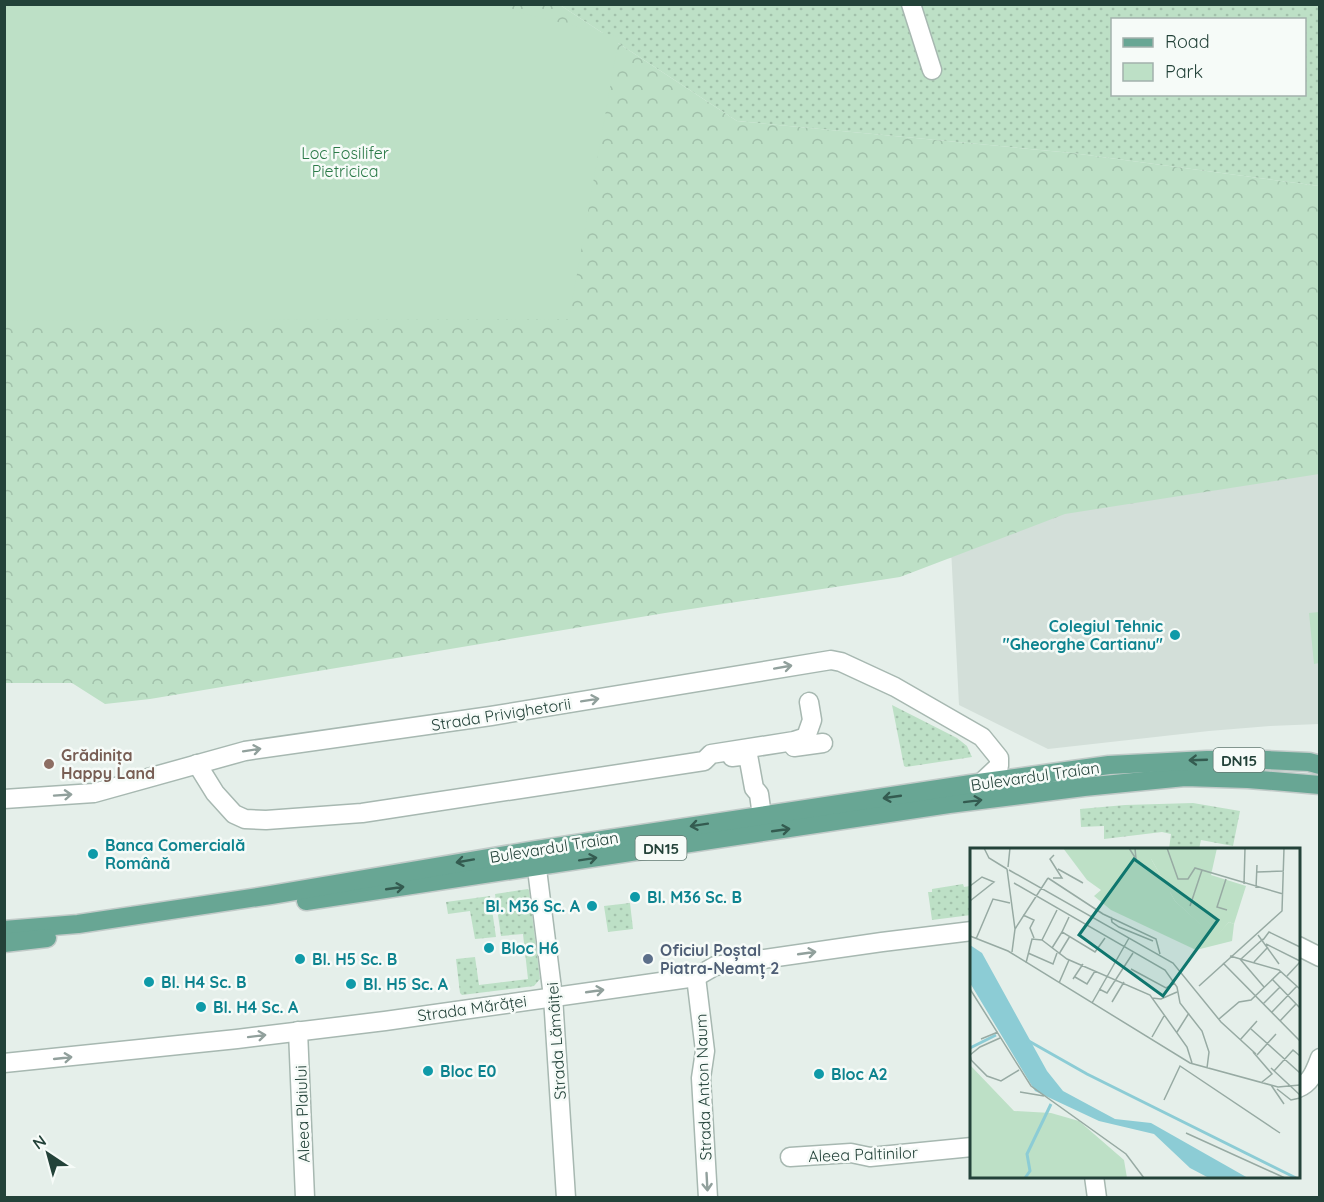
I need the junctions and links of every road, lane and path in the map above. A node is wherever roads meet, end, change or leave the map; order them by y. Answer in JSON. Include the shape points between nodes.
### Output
{"nodes":[{"id":1,"x":911,"y":4,"type":"edge"},
{"id":2,"x":932,"y":70,"type":"dead end"},
{"id":3,"x":809,"y":702,"type":"dead end"},
{"id":4,"x":823,"y":743,"type":"dead end"},
{"id":5,"x":748,"y":755,"type":"junction"},
{"id":6,"x":704,"y":761,"type":"junction"},
{"id":7,"x":197,"y":764,"type":"junction"},
{"id":8,"x":1320,"y":765,"type":"edge"},
{"id":9,"x":981,"y":783,"type":"junction"},
{"id":10,"x":1320,"y":785,"type":"edge"},
{"id":11,"x":4,"y":799,"type":"edge"},
{"id":12,"x":762,"y":816,"type":"junction"},
{"id":13,"x":536,"y":858,"type":"junction"},
{"id":14,"x":4,"y":930,"type":"edge"},
{"id":15,"x":970,"y":931,"type":"edge"},
{"id":16,"x":4,"y":943,"type":"edge"},
{"id":17,"x":1300,"y":947,"type":"edge"},
{"id":18,"x":1320,"y":957,"type":"edge"},
{"id":19,"x":696,"y":977,"type":"junction"},
{"id":20,"x":554,"y":997,"type":"junction"},
{"id":21,"x":298,"y":1031,"type":"junction"},
{"id":22,"x":1320,"y":1058,"type":"edge"},
{"id":23,"x":4,"y":1063,"type":"edge"},
{"id":24,"x":1300,"y":1088,"type":"edge"},
{"id":25,"x":970,"y":1147,"type":"edge"},
{"id":26,"x":790,"y":1157,"type":"dead end"},
{"id":27,"x":1094,"y":1178,"type":"edge"},
{"id":28,"x":304,"y":1197,"type":"edge"},
{"id":29,"x":566,"y":1197,"type":"edge"},
{"id":30,"x":708,"y":1197,"type":"edge"},
{"id":31,"x":1097,"y":1197,"type":"edge"}],
"edges":[{"from":1,"to":2,"type":"street"},
{"from":3,"to":6,"type":"street","via":[[812,720],[806,737],[711,754]]},
{"from":4,"to":5,"type":"street"},
{"from":5,"to":6,"type":"street"},
{"from":5,"to":12,"type":"street"},
{"from":6,"to":7,"type":"street","via":[[362,813],[266,820],[234,814]]},
{"from":7,"to":9,"type":"street","name":"Strada Privighetorii","one_way":true,"via":[[246,751],[491,716],[831,660],[895,687],[982,737],[999,758],[999,766]]},
{"from":11,"to":7,"type":"street","name":"Strada Privighetorii","one_way":true,"via":[[94,792]]},
{"from":8,"to":9,"type":"main road","name":"Bulevardul Traian","number":"DN15","one_way":true,"via":[[1267,760],[1158,762]]},
{"from":9,"to":12,"type":"main road","name":"Bulevardul Traian","number":"DN15","one_way":true},
{"from":13,"to":10,"type":"main road","name":"Bulevardul Traian","number":"DN15","one_way":true,"via":[[1185,777]]},
{"from":12,"to":13,"type":"main road","name":"Bulevardul Traian","number":"DN15","one_way":true},
{"from":13,"to":14,"type":"main road","name":"Bulevardul Traian","number":"DN15","one_way":true,"via":[[78,924]]},
{"from":16,"to":13,"type":"main road","name":"Bulevardul Traian","number":"DN15","one_way":true,"via":[[124,930]]},
{"from":13,"to":20,"type":"street","name":"Strada Lămâiței"},
{"from":19,"to":15,"type":"street","name":"Strada Mărăței","one_way":true,"via":[[715,966]]},
{"from":17,"to":18,"type":"street"},
{"from":20,"to":19,"type":"street","name":"Strada Mărăței","one_way":true},
{"from":19,"to":30,"type":"street","name":"Strada Anton Naum","one_way":true,"via":[[705,1051],[701,1078]]},
{"from":20,"to":21,"type":"street","name":"Strada Mărăței"},
{"from":20,"to":29,"type":"street","name":"Strada Lămâiței"},
{"from":23,"to":21,"type":"street","name":"Strada Mărăței","one_way":true},
{"from":21,"to":28,"type":"street","name":"Aleea Plaiului"},
{"from":22,"to":24,"type":"street","via":[[1312,1077]]},
{"from":25,"to":26,"type":"street","name":"Aleea Paltinilor","via":[[870,1157],[851,1153]]},
{"from":27,"to":31,"type":"street"}]}
